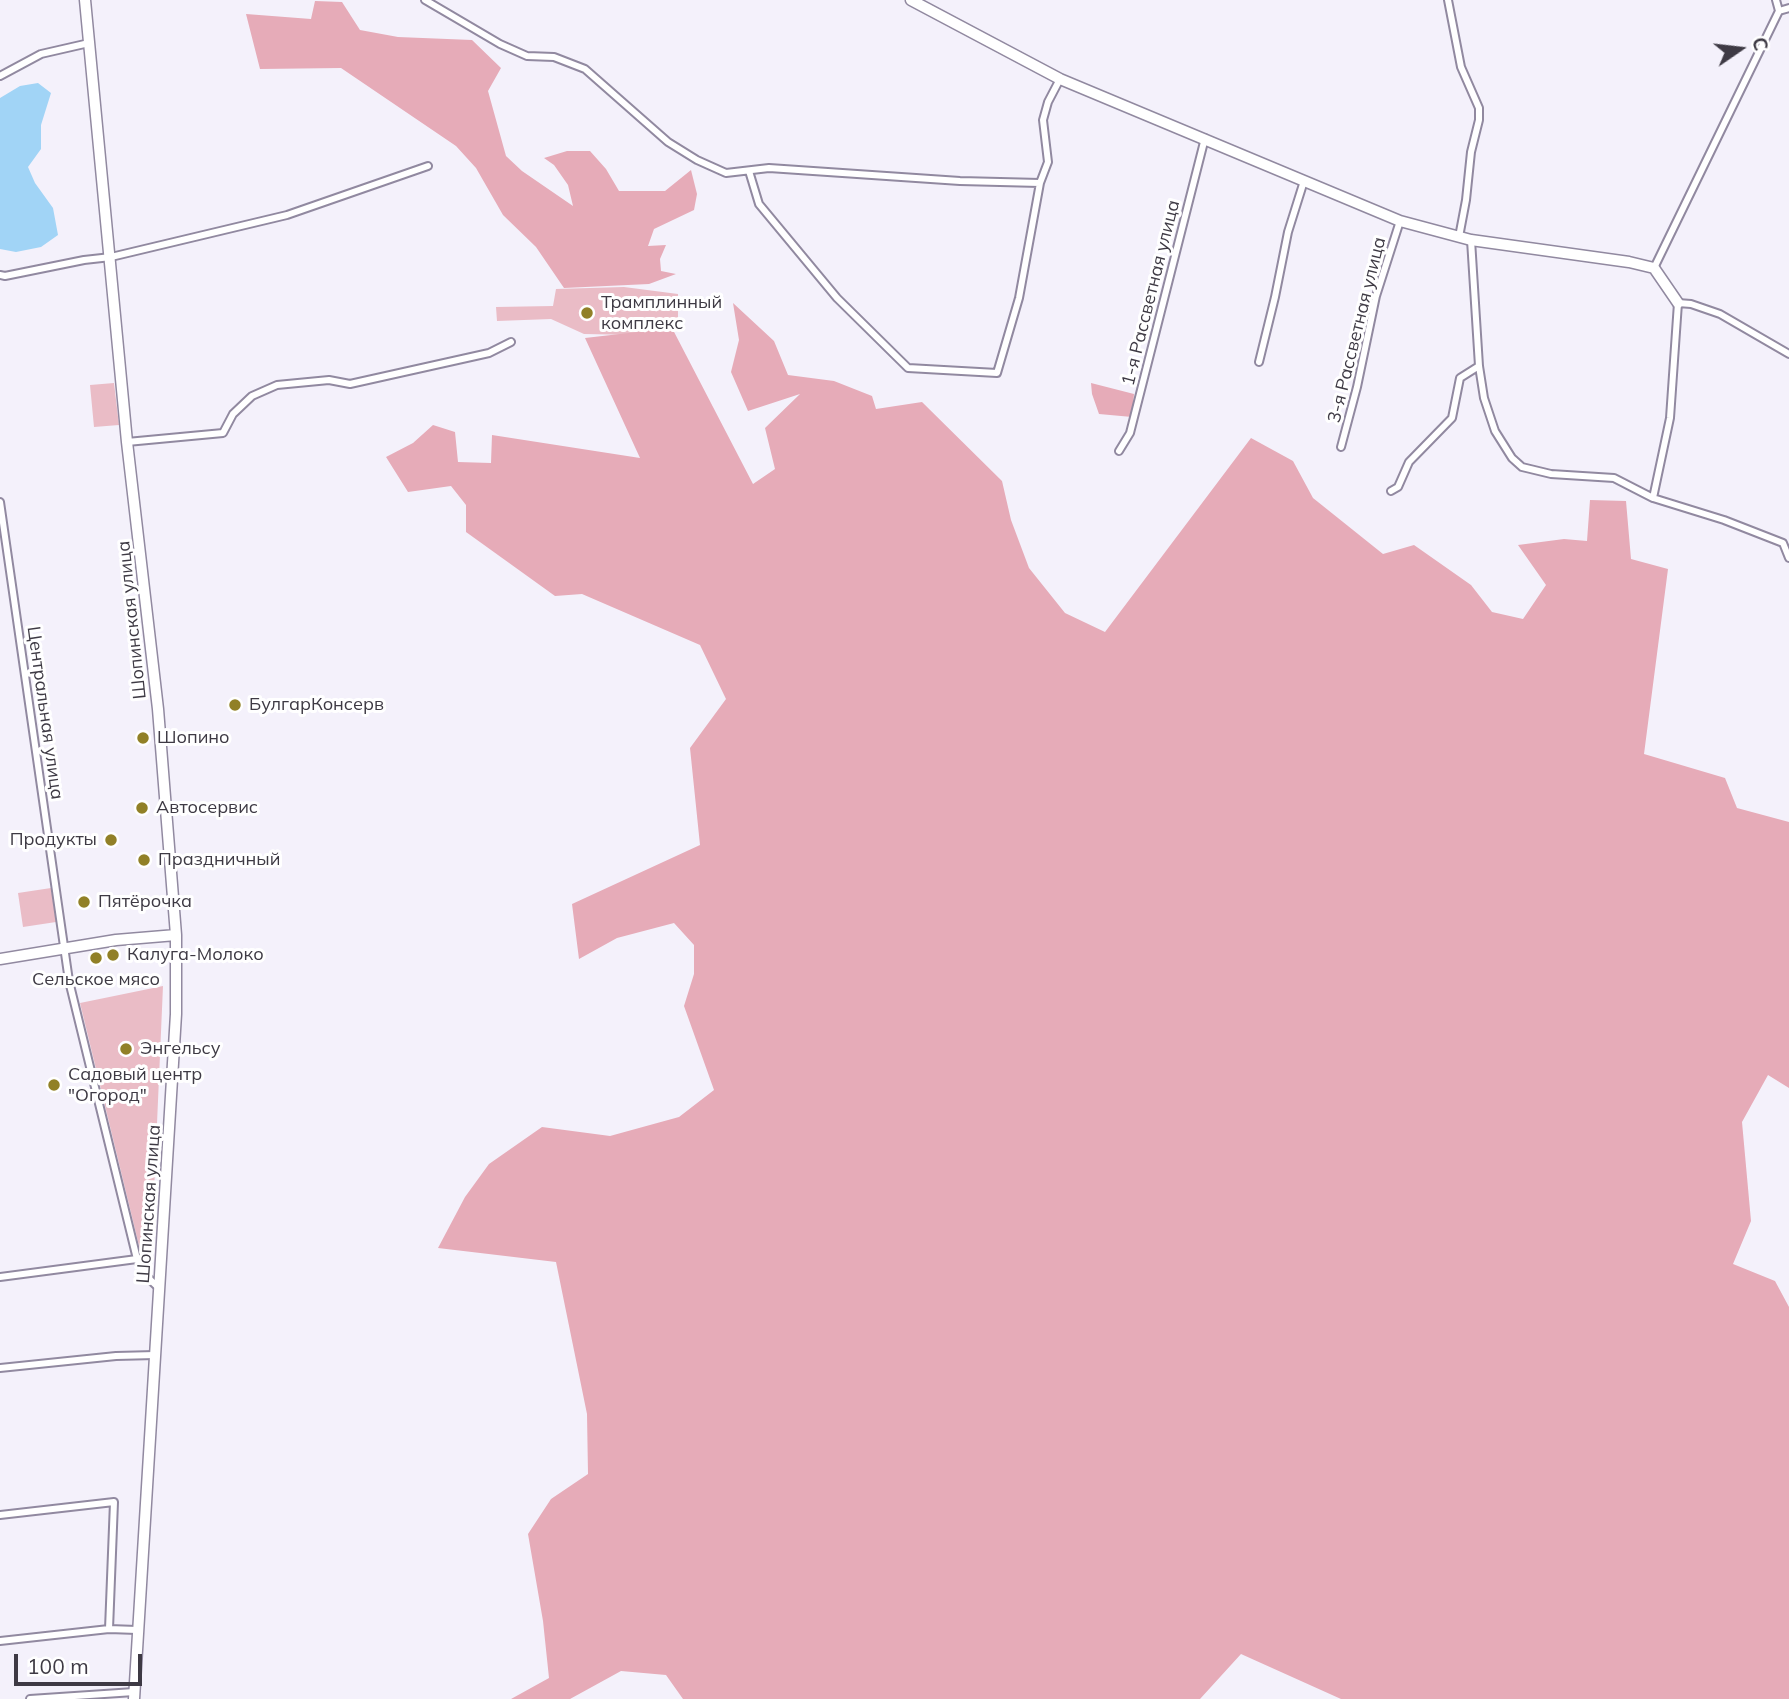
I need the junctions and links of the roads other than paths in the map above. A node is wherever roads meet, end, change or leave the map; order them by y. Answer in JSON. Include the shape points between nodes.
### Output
{"nodes":[{"id":1,"x":85,"y":0,"type":"edge"},
{"id":2,"x":425,"y":0,"type":"edge"},
{"id":3,"x":911,"y":0,"type":"edge"},
{"id":4,"x":1448,"y":0,"type":"edge"},
{"id":5,"x":1776,"y":0,"type":"edge"},
{"id":6,"x":1789,"y":8,"type":"edge"},
{"id":7,"x":1779,"y":11,"type":"junction"},
{"id":8,"x":89,"y":43,"type":"junction"},
{"id":9,"x":0,"y":76,"type":"edge"},
{"id":10,"x":1060,"y":79,"type":"junction"},
{"id":11,"x":1205,"y":138,"type":"junction"},
{"id":12,"x":428,"y":166,"type":"dead end"},
{"id":13,"x":749,"y":170,"type":"junction"},
{"id":14,"x":1304,"y":181,"type":"junction"},
{"id":15,"x":1040,"y":183,"type":"junction"},
{"id":16,"x":1400,"y":221,"type":"junction"},
{"id":17,"x":1459,"y":237,"type":"junction"},
{"id":18,"x":1471,"y":240,"type":"junction"},
{"id":19,"x":111,"y":257,"type":"junction"},
{"id":20,"x":1654,"y":268,"type":"junction"},
{"id":21,"x":0,"y":275,"type":"edge"},
{"id":22,"x":1678,"y":303,"type":"junction"},
{"id":23,"x":511,"y":342,"type":"dead end"},
{"id":24,"x":1789,"y":354,"type":"edge"},
{"id":25,"x":1259,"y":362,"type":"dead end"},
{"id":26,"x":1479,"y":366,"type":"junction"},
{"id":27,"x":127,"y":442,"type":"junction"},
{"id":28,"x":1341,"y":447,"type":"dead end"},
{"id":29,"x":1119,"y":451,"type":"dead end"},
{"id":30,"x":1391,"y":491,"type":"dead end"},
{"id":31,"x":1653,"y":498,"type":"junction"},
{"id":32,"x":0,"y":502,"type":"edge"},
{"id":33,"x":1786,"y":543,"type":"edge"},
{"id":34,"x":1789,"y":558,"type":"edge"},
{"id":35,"x":176,"y":935,"type":"junction"},
{"id":36,"x":64,"y":948,"type":"junction"},
{"id":37,"x":0,"y":959,"type":"edge"},
{"id":38,"x":137,"y":1259,"type":"junction"},
{"id":39,"x":0,"y":1277,"type":"edge"},
{"id":40,"x":159,"y":1289,"type":"junction"},
{"id":41,"x":155,"y":1355,"type":"junction"},
{"id":42,"x":0,"y":1368,"type":"edge"},
{"id":43,"x":0,"y":1515,"type":"edge"},
{"id":44,"x":108,"y":1629,"type":"junction"},
{"id":45,"x":137,"y":1630,"type":"junction"},
{"id":46,"x":0,"y":1641,"type":"edge"},
{"id":47,"x":134,"y":1696,"type":"edge"},
{"id":48,"x":30,"y":1699,"type":"edge"}],
"edges":[{"from":1,"to":8,"type":"street","name":"Шопинская улица"},
{"from":2,"to":13,"type":"street","via":[[527,56],[554,57],[584,69],[668,142],[697,160],[726,173]]},
{"from":3,"to":10,"type":"street"},
{"from":4,"to":17,"type":"street","via":[[1461,67],[1479,107]]},
{"from":5,"to":7,"type":"street"},
{"from":6,"to":7,"type":"street"},
{"from":7,"to":20,"type":"street"},
{"from":8,"to":9,"type":"street","via":[[41,54]]},
{"from":8,"to":19,"type":"street","name":"Шопинская улица"},
{"from":10,"to":11,"type":"street"},
{"from":10,"to":15,"type":"street","via":[[1043,120],[1048,162]]},
{"from":11,"to":14,"type":"street"},
{"from":11,"to":29,"type":"street","name":"1-я Рассветная улица","via":[[1130,433]]},
{"from":12,"to":19,"type":"street","via":[[287,215]]},
{"from":13,"to":15,"type":"street"},
{"from":13,"to":15,"type":"street","via":[[759,204],[837,298],[908,368],[997,373],[1019,298]]},
{"from":14,"to":16,"type":"street"},
{"from":14,"to":25,"type":"street"},
{"from":16,"to":17,"type":"street"},
{"from":16,"to":28,"type":"street","name":"3-я Рассветная улица","via":[[1376,296]]},
{"from":17,"to":18,"type":"street"},
{"from":18,"to":20,"type":"street"},
{"from":18,"to":26,"type":"street"},
{"from":19,"to":21,"type":"street"},
{"from":19,"to":27,"type":"street","name":"Шопинская улица"},
{"from":20,"to":22,"type":"street"},
{"from":22,"to":24,"type":"street","via":[[1720,314]]},
{"from":22,"to":31,"type":"street","via":[[1670,418]]},
{"from":23,"to":27,"type":"street","via":[[489,353],[350,384],[329,380],[277,386],[253,396],[233,414],[223,433]]},
{"from":26,"to":30,"type":"street","via":[[1460,379],[1452,418],[1409,462]]},
{"from":26,"to":31,"type":"street","via":[[1494,431],[1522,467],[1551,474],[1614,478]]},
{"from":27,"to":35,"type":"street","name":"Шопинская улица","via":[[158,709]]},
{"from":31,"to":33,"type":"street"},
{"from":32,"to":36,"type":"street","name":"Центральная улица"},
{"from":33,"to":34,"type":"street"},
{"from":35,"to":36,"type":"street"},
{"from":35,"to":40,"type":"street","name":"Шопинская улица","via":[[176,1014]]},
{"from":36,"to":37,"type":"street"},
{"from":36,"to":38,"type":"street","name":"Центральная улица"},
{"from":38,"to":39,"type":"street"},
{"from":38,"to":40,"type":"street","name":"Центральная улица"},
{"from":40,"to":41,"type":"street","name":"Шопинская улица"},
{"from":41,"to":42,"type":"street"},
{"from":41,"to":45,"type":"street","name":"Шопинская улица"},
{"from":43,"to":44,"type":"street","via":[[114,1502]]},
{"from":44,"to":45,"type":"street"},
{"from":44,"to":46,"type":"street"},
{"from":45,"to":47,"type":"street","name":"Шопинская улица"},
{"from":47,"to":48,"type":"street"}]}
